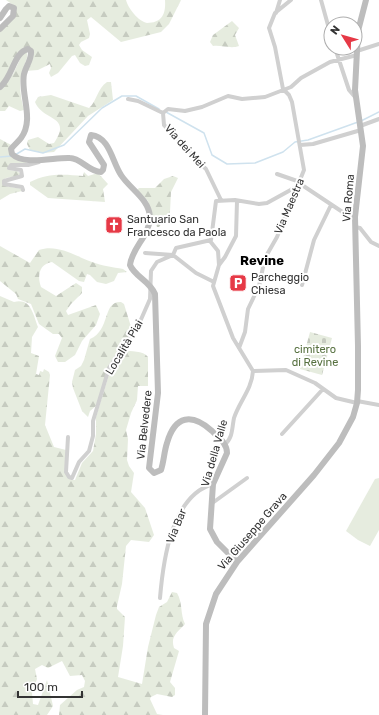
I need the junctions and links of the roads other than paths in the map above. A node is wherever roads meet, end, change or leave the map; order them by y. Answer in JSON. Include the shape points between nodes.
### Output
{"nodes":[{"id":1,"x":280,"y":0,"type":"edge"},
{"id":2,"x":292,"y":0,"type":"edge"},
{"id":3,"x":321,"y":0,"type":"edge"},
{"id":4,"x":366,"y":0,"type":"edge"},
{"id":5,"x":276,"y":13,"type":"junction"},
{"id":6,"x":325,"y":16,"type":"edge"},
{"id":7,"x":361,"y":16,"type":"edge"},
{"id":8,"x":0,"y":18,"type":"edge"},
{"id":9,"x":0,"y":29,"type":"edge"},
{"id":10,"x":379,"y":44,"type":"edge"},
{"id":11,"x":363,"y":51,"type":"edge"},
{"id":12,"x":338,"y":56,"type":"edge"},
{"id":13,"x":348,"y":56,"type":"edge"},
{"id":14,"x":357,"y":56,"type":"edge"},
{"id":15,"x":339,"y":59,"type":"junction"},
{"id":16,"x":0,"y":87,"type":"edge"},
{"id":17,"x":284,"y":90,"type":"junction"},
{"id":18,"x":355,"y":98,"type":"junction"},
{"id":19,"x":128,"y":99,"type":"dead end"},
{"id":20,"x":164,"y":112,"type":"junction"},
{"id":21,"x":379,"y":119,"type":"edge"},
{"id":22,"x":360,"y":127,"type":"junction"},
{"id":23,"x":300,"y":144,"type":"junction"},
{"id":24,"x":41,"y":161,"type":"junction"},
{"id":25,"x":277,"y":174,"type":"dead end"},
{"id":26,"x":300,"y":182,"type":"junction"},
{"id":27,"x":296,"y":187,"type":"junction"},
{"id":28,"x":23,"y":190,"type":"dead end"},
{"id":29,"x":221,"y":200,"type":"junction"},
{"id":30,"x":237,"y":201,"type":"junction"},
{"id":31,"x":331,"y":205,"type":"junction"},
{"id":32,"x":355,"y":217,"type":"junction"},
{"id":33,"x":355,"y":227,"type":"junction"},
{"id":34,"x":210,"y":241,"type":"junction"},
{"id":35,"x":379,"y":246,"type":"edge"},
{"id":36,"x":145,"y":253,"type":"dead end"},
{"id":37,"x":173,"y":255,"type":"junction"},
{"id":38,"x":219,"y":266,"type":"junction"},
{"id":39,"x":214,"y":282,"type":"junction"},
{"id":40,"x":151,"y":285,"type":"junction"},
{"id":41,"x":302,"y":285,"type":"dead end"},
{"id":42,"x":239,"y":348,"type":"junction"},
{"id":43,"x":253,"y":371,"type":"junction"},
{"id":44,"x":323,"y":389,"type":"junction"},
{"id":45,"x":357,"y":402,"type":"junction"},
{"id":46,"x":379,"y":405,"type":"edge"},
{"id":47,"x":282,"y":434,"type":"dead end"},
{"id":48,"x":68,"y":437,"type":"dead end"},
{"id":49,"x":225,"y":444,"type":"junction"},
{"id":50,"x":247,"y":478,"type":"dead end"},
{"id":51,"x":213,"y":484,"type":"junction"},
{"id":52,"x":212,"y":504,"type":"junction"},
{"id":53,"x":237,"y":562,"type":"junction"},
{"id":54,"x":160,"y":598,"type":"dead end"},
{"id":55,"x":205,"y":715,"type":"edge"}],
"edges":[{"from":1,"to":5,"type":"street","name":"Via Maestra"},
{"from":2,"to":5,"type":"street"},
{"from":3,"to":6,"type":"street"},
{"from":4,"to":7,"type":"street","name":"Via Roma"},
{"from":5,"to":17,"type":"street","name":"Via Maestra","via":[[270,30]]},
{"from":8,"to":9,"type":"street","via":[[6,8],[14,8],[14,16]]},
{"from":10,"to":11,"type":"street"},
{"from":12,"to":15,"type":"street"},
{"from":13,"to":15,"type":"street"},
{"from":14,"to":18,"type":"street","name":"Via Roma"},
{"from":15,"to":17,"type":"street","via":[[300,78]]},
{"from":15,"to":18,"type":"street","via":[[349,90]]},
{"from":16,"to":24,"type":"street","via":[[11,73],[19,55],[28,49],[31,51],[24,75],[26,128],[11,149],[13,155]]},
{"from":17,"to":20,"type":"street","via":[[265,97],[249,99],[228,96],[202,107],[185,111],[168,109]]},
{"from":17,"to":23,"type":"street","name":"Via Maestra","via":[[292,102]]},
{"from":18,"to":22,"type":"street","name":"Via Roma"},
{"from":19,"to":20,"type":"street","name":"Via dei Mei"},
{"from":20,"to":29,"type":"street","name":"Via dei Mei","via":[[164,125],[195,159],[204,165]]},
{"from":21,"to":22,"type":"street"},
{"from":22,"to":23,"type":"street","via":[[313,144]]},
{"from":22,"to":32,"type":"street","name":"Via Roma","via":[[363,155]]},
{"from":23,"to":26,"type":"street","name":"Via Maestra","via":[[304,170]]},
{"from":24,"to":28,"type":"street","via":[[28,165],[11,165],[9,168],[21,170],[22,176],[6,179],[4,184],[22,187]]},
{"from":24,"to":40,"type":"street","via":[[71,158],[94,171],[101,172],[104,165],[91,148],[90,135],[95,136],[110,149],[120,174],[149,208],[148,227],[130,265],[132,270]]},
{"from":25,"to":26,"type":"street"},
{"from":26,"to":27,"type":"street","name":"Via Maestra"},
{"from":26,"to":31,"type":"street"},
{"from":27,"to":30,"type":"street","via":[[267,203]]},
{"from":27,"to":42,"type":"street","name":"Via Maestra","via":[[277,237],[265,258],[259,286],[248,309],[245,332]]},
{"from":29,"to":30,"type":"street"},
{"from":29,"to":34,"type":"street","via":[[216,200],[213,235]]},
{"from":30,"to":38,"type":"street","via":[[236,236]]},
{"from":31,"to":32,"type":"street"},
{"from":31,"to":41,"type":"street","via":[[314,240]]},
{"from":32,"to":33,"type":"street","name":"Via Roma"},
{"from":33,"to":35,"type":"street","via":[[360,228],[371,242]]},
{"from":33,"to":45,"type":"street","name":"Via Roma"},
{"from":34,"to":37,"type":"street","via":[[176,248]]},
{"from":34,"to":38,"type":"street","via":[[218,251]]},
{"from":36,"to":37,"type":"street"},
{"from":37,"to":39,"type":"street","via":[[196,273]]},
{"from":37,"to":40,"type":"street","via":[[154,265],[151,271]]},
{"from":38,"to":39,"type":"street"},
{"from":39,"to":42,"type":"street","via":[[216,296]]},
{"from":40,"to":48,"type":"street","name":"Località Piai","via":[[150,299],[139,324],[109,368],[93,421],[94,436],[89,451],[72,478],[66,472]]},
{"from":40,"to":49,"type":"street","name":"Via Belvedere","via":[[155,294],[157,315],[158,393],[149,468],[154,473],[161,470],[170,436],[176,426],[186,419],[199,421]]},
{"from":42,"to":43,"type":"street"},
{"from":43,"to":44,"type":"street","via":[[286,370]]},
{"from":43,"to":49,"type":"street","name":"Via della Valle","via":[[235,416],[230,440]]},
{"from":44,"to":45,"type":"street","via":[[336,398]]},
{"from":44,"to":47,"type":"street"},
{"from":45,"to":46,"type":"street"},
{"from":45,"to":53,"type":"street","name":"Via Giuseppe Grava","via":[[348,427],[335,449]]},
{"from":49,"to":51,"type":"street","name":"Via della Valle","via":[[227,453]]},
{"from":50,"to":52,"type":"street"},
{"from":51,"to":52,"type":"street","name":"Via della Valle"},
{"from":51,"to":54,"type":"street","name":"Via Bar","via":[[186,503],[168,542]]},
{"from":52,"to":53,"type":"street","name":"Via della Valle","via":[[211,534]]},
{"from":53,"to":55,"type":"street","name":"Via Giuseppe Grava","via":[[216,594],[206,624]]}]}
